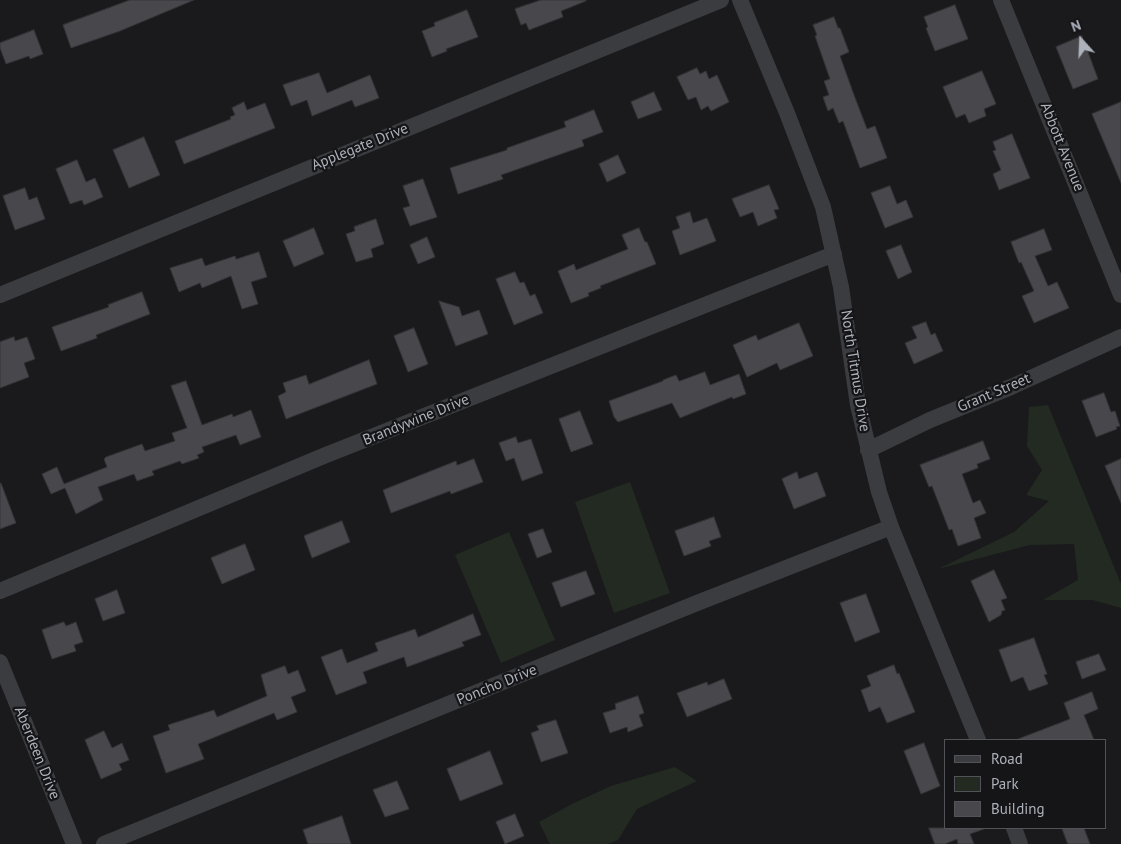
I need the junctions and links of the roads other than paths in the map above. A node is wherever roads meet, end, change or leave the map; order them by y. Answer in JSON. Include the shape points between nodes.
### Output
{"nodes":[{"id":1,"x":720,"y":0,"type":"edge"},
{"id":2,"x":740,"y":0,"type":"edge"},
{"id":3,"x":1001,"y":0,"type":"edge"},
{"id":4,"x":834,"y":254,"type":"junction"},
{"id":5,"x":0,"y":295,"type":"edge"},
{"id":6,"x":1121,"y":295,"type":"edge"},
{"id":7,"x":1121,"y":337,"type":"edge"},
{"id":8,"x":868,"y":450,"type":"junction"},
{"id":9,"x":891,"y":527,"type":"junction"},
{"id":10,"x":0,"y":591,"type":"edge"},
{"id":11,"x":0,"y":662,"type":"edge"},
{"id":12,"x":978,"y":739,"type":"edge"},
{"id":13,"x":1014,"y":829,"type":"edge"},
{"id":14,"x":74,"y":844,"type":"edge"},
{"id":15,"x":104,"y":844,"type":"edge"},
{"id":16,"x":1020,"y":844,"type":"edge"}],
"edges":[{"from":1,"to":5,"type":"street","name":"Applegate Drive"},
{"from":2,"to":4,"type":"street","name":"North Titmus Drive","via":[[823,207]]},
{"from":3,"to":6,"type":"street","name":"Abbott Avenue"},
{"from":4,"to":8,"type":"street","name":"North Titmus Drive"},
{"from":4,"to":10,"type":"street","name":"Brandywine Drive","via":[[326,455]]},
{"from":7,"to":8,"type":"street","name":"Grant Street"},
{"from":8,"to":9,"type":"street","name":"North Titmus Drive"},
{"from":9,"to":12,"type":"street","name":"North Titmus Drive"},
{"from":9,"to":15,"type":"street","name":"Poncho Drive"},
{"from":11,"to":14,"type":"street","name":"Aberdeen Drive"},
{"from":13,"to":16,"type":"street"}]}
